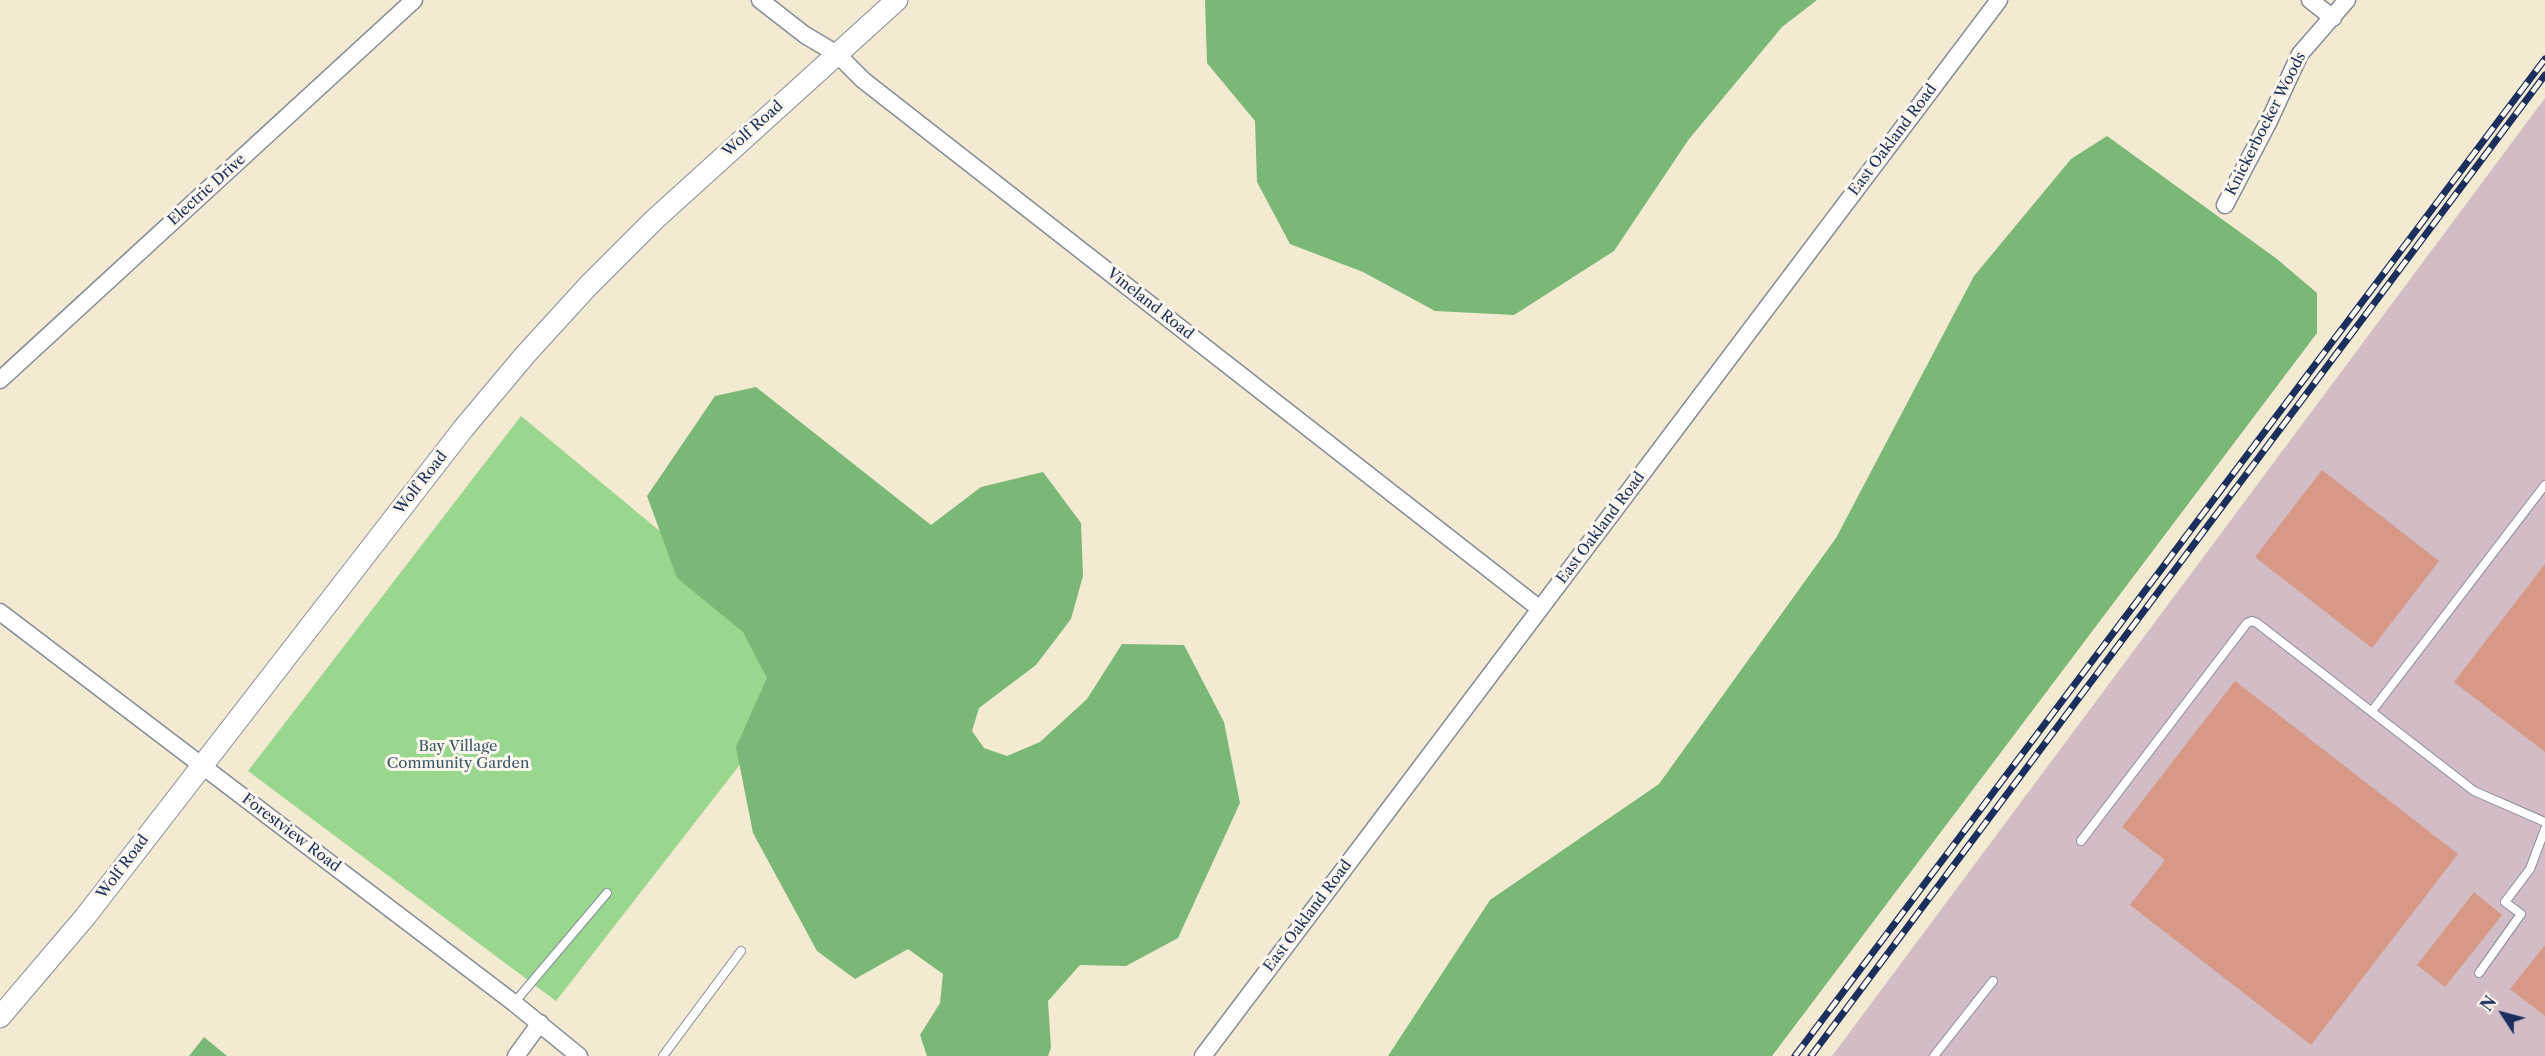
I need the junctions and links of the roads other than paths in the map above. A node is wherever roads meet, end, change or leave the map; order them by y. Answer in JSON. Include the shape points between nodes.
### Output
{"nodes":[{"id":1,"x":414,"y":0,"type":"edge"},
{"id":2,"x":760,"y":0,"type":"edge"},
{"id":3,"x":897,"y":0,"type":"edge"},
{"id":4,"x":1999,"y":0,"type":"edge"},
{"id":5,"x":2310,"y":0,"type":"edge"},
{"id":6,"x":2347,"y":0,"type":"edge"},
{"id":7,"x":2333,"y":18,"type":"junction"},
{"id":8,"x":837,"y":54,"type":"junction"},
{"id":9,"x":2225,"y":204,"type":"dead end"},
{"id":10,"x":0,"y":380,"type":"edge"},
{"id":11,"x":2545,"y":485,"type":"edge"},
{"id":12,"x":1540,"y":609,"type":"junction"},
{"id":13,"x":0,"y":612,"type":"edge"},
{"id":14,"x":2372,"y":711,"type":"junction"},
{"id":15,"x":201,"y":766,"type":"junction"},
{"id":16,"x":2545,"y":822,"type":"edge"},
{"id":17,"x":2545,"y":829,"type":"edge"},
{"id":18,"x":2081,"y":842,"type":"dead end"},
{"id":19,"x":607,"y":893,"type":"dead end"},
{"id":20,"x":741,"y":951,"type":"dead end"},
{"id":21,"x":2479,"y":973,"type":"dead end"},
{"id":22,"x":1993,"y":981,"type":"dead end"},
{"id":23,"x":514,"y":1003,"type":"junction"},
{"id":24,"x":0,"y":1017,"type":"edge"},
{"id":25,"x":540,"y":1023,"type":"junction"},
{"id":26,"x":516,"y":1056,"type":"edge"},
{"id":27,"x":579,"y":1056,"type":"edge"},
{"id":28,"x":663,"y":1056,"type":"edge"},
{"id":29,"x":1203,"y":1056,"type":"edge"},
{"id":30,"x":1934,"y":1056,"type":"edge"}],
"edges":[{"from":1,"to":10,"type":"street","name":"Electric Drive"},
{"from":2,"to":8,"type":"street","name":"Vineland Road"},
{"from":3,"to":8,"type":"street","name":"Wolf Road"},
{"from":4,"to":12,"type":"street","name":"East Oakland Road"},
{"from":5,"to":7,"type":"street"},
{"from":6,"to":7,"type":"street","name":"Knickerbocker Woods"},
{"from":7,"to":9,"type":"street","name":"Knickerbocker Woods","via":[[2300,54]]},
{"from":8,"to":12,"type":"street","name":"Vineland Road","via":[[863,80]]},
{"from":8,"to":15,"type":"street","name":"Wolf Road","via":[[654,220],[525,355]]},
{"from":11,"to":14,"type":"lane"},
{"from":12,"to":29,"type":"street","name":"East Oakland Road"},
{"from":13,"to":15,"type":"street","name":"Forestview Road"},
{"from":14,"to":16,"type":"lane","via":[[2474,791]]},
{"from":14,"to":18,"type":"lane","via":[[2258,623],[2247,623]]},
{"from":15,"to":23,"type":"street","name":"Forestview Road"},
{"from":15,"to":24,"type":"street","name":"Wolf Road","via":[[85,917]]},
{"from":17,"to":21,"type":"lane","via":[[2530,869],[2505,902],[2522,915]]},
{"from":19,"to":23,"type":"lane"},
{"from":20,"to":28,"type":"lane"},
{"from":22,"to":30,"type":"lane"},
{"from":23,"to":25,"type":"street","name":"Forestview Road"},
{"from":25,"to":26,"type":"street"},
{"from":25,"to":27,"type":"street","name":"Forestview Road"}]}
